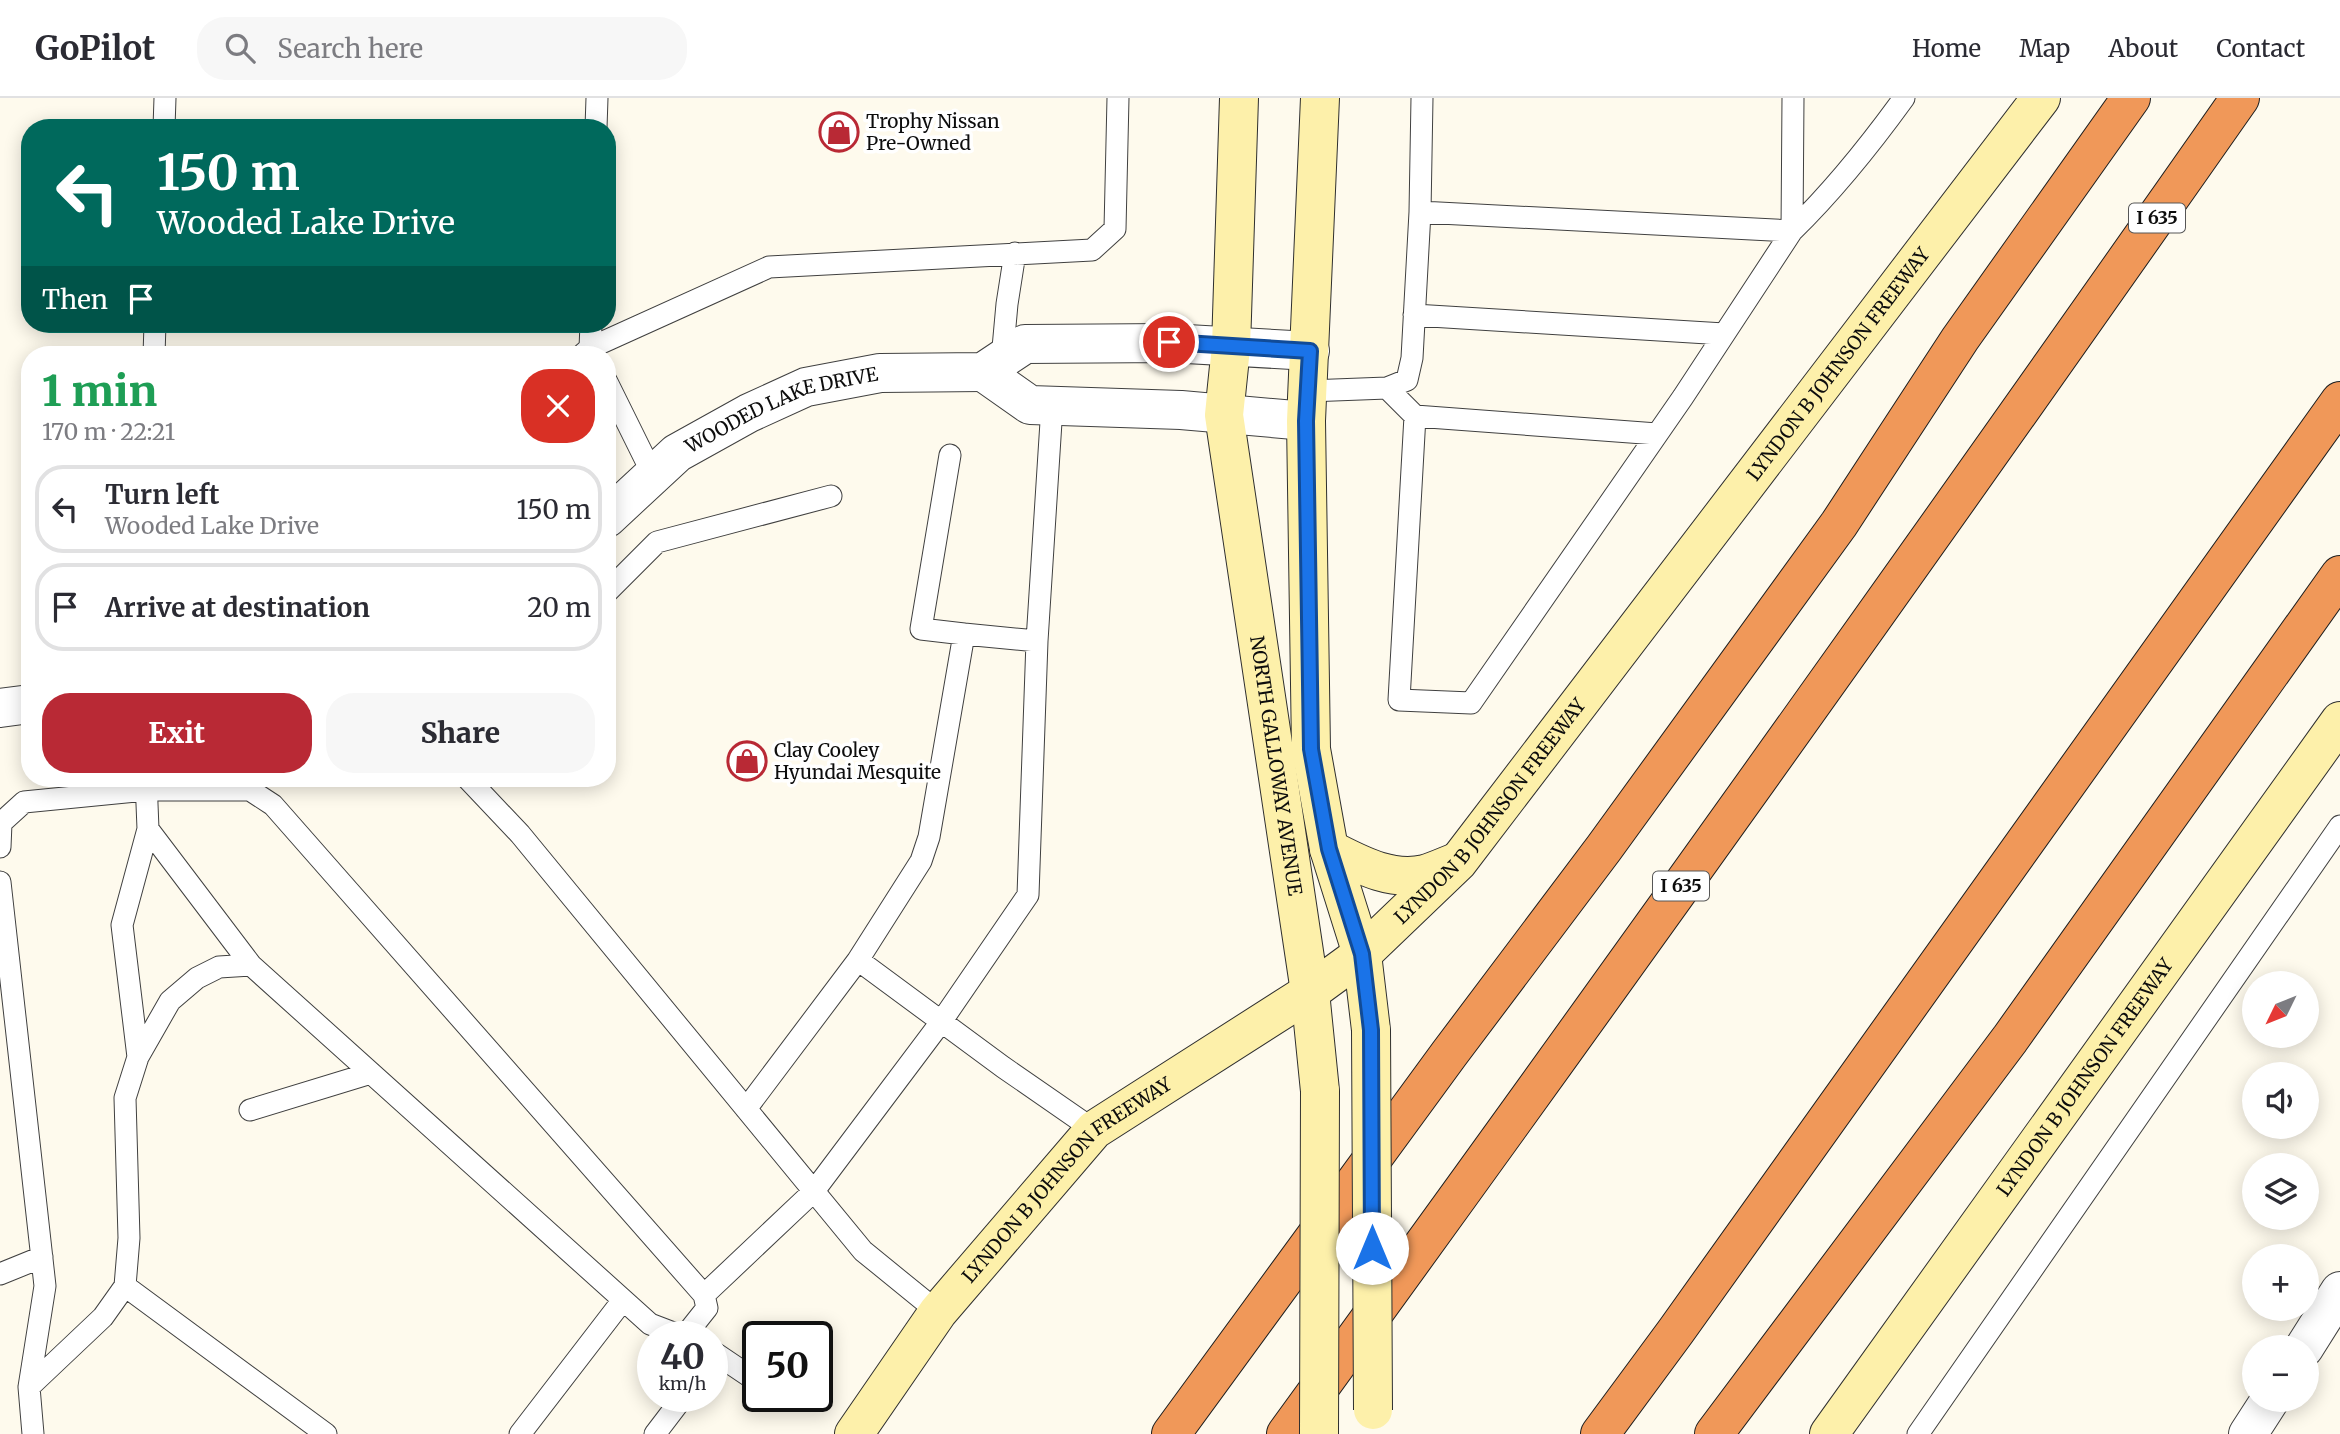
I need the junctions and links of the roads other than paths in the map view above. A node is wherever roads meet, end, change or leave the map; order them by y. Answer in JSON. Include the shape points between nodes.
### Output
{"nodes":[{"id":1,"x":165,"y":98,"type":"edge"},
{"id":2,"x":597,"y":98,"type":"edge"},
{"id":3,"x":1118,"y":98,"type":"edge"},
{"id":4,"x":1239,"y":98,"type":"edge"},
{"id":5,"x":1320,"y":98,"type":"edge"},
{"id":6,"x":1422,"y":98,"type":"edge"},
{"id":7,"x":1793,"y":98,"type":"edge"},
{"id":8,"x":1905,"y":98,"type":"edge"},
{"id":9,"x":2041,"y":98,"type":"edge"},
{"id":10,"x":2131,"y":98,"type":"edge"},
{"id":11,"x":2240,"y":98,"type":"edge"},
{"id":12,"x":164,"y":119,"type":"edge"},
{"id":13,"x":596,"y":119,"type":"edge"},
{"id":14,"x":1420,"y":212,"type":"junction"},
{"id":15,"x":1792,"y":231,"type":"junction"},
{"id":16,"x":1015,"y":253,"type":"junction"},
{"id":17,"x":1414,"y":315,"type":"junction"},
{"id":18,"x":1724,"y":334,"type":"junction"},
{"id":19,"x":604,"y":346,"type":"edge"},
{"id":20,"x":1231,"y":347,"type":"junction"},
{"id":21,"x":1310,"y":351,"type":"junction"},
{"id":22,"x":993,"y":365,"type":"junction"},
{"id":23,"x":1387,"y":388,"type":"junction"},
{"id":24,"x":616,"y":400,"type":"edge"},
{"id":25,"x":2340,"y":401,"type":"edge"},
{"id":26,"x":1052,"y":406,"type":"junction"},
{"id":27,"x":1307,"y":406,"type":"junction"},
{"id":28,"x":1224,"y":415,"type":"junction"},
{"id":29,"x":1415,"y":416,"type":"junction"},
{"id":30,"x":1657,"y":433,"type":"junction"},
{"id":31,"x":950,"y":455,"type":"dead end"},
{"id":32,"x":653,"y":475,"type":"junction"},
{"id":33,"x":831,"y":496,"type":"dead end"},
{"id":34,"x":616,"y":510,"type":"edge"},
{"id":35,"x":2340,"y":575,"type":"edge"},
{"id":36,"x":616,"y":583,"type":"edge"},
{"id":37,"x":964,"y":634,"type":"junction"},
{"id":38,"x":1037,"y":641,"type":"junction"},
{"id":39,"x":21,"y":705,"type":"edge"},
{"id":40,"x":0,"y":708,"type":"edge"},
{"id":41,"x":2340,"y":721,"type":"edge"},
{"id":42,"x":126,"y":787,"type":"edge"},
{"id":43,"x":146,"y":787,"type":"edge"},
{"id":44,"x":198,"y":787,"type":"edge"},
{"id":45,"x":476,"y":787,"type":"edge"},
{"id":46,"x":2340,"y":826,"type":"edge"},
{"id":47,"x":148,"y":829,"type":"junction"},
{"id":48,"x":0,"y":847,"type":"edge"},
{"id":49,"x":1329,"y":849,"type":"junction"},
{"id":50,"x":1458,"y":862,"type":"junction"},
{"id":51,"x":0,"y":882,"type":"edge"},
{"id":52,"x":1362,"y":954,"type":"junction"},
{"id":53,"x":858,"y":960,"type":"junction"},
{"id":54,"x":251,"y":965,"type":"junction"},
{"id":55,"x":1310,"y":992,"type":"junction"},
{"id":56,"x":941,"y":1022,"type":"junction"},
{"id":57,"x":138,"y":1057,"type":"junction"},
{"id":58,"x":371,"y":1073,"type":"junction"},
{"id":59,"x":746,"y":1109,"type":"junction"},
{"id":60,"x":250,"y":1110,"type":"dead end"},
{"id":61,"x":1094,"y":1130,"type":"junction"},
{"id":62,"x":814,"y":1191,"type":"junction"},
{"id":63,"x":42,"y":1257,"type":"junction"},
{"id":64,"x":0,"y":1274,"type":"edge"},
{"id":65,"x":125,"y":1286,"type":"junction"},
{"id":66,"x":2340,"y":1291,"type":"edge"},
{"id":67,"x":704,"y":1295,"type":"junction"},
{"id":68,"x":623,"y":1300,"type":"junction"},
{"id":69,"x":938,"y":1312,"type":"junction"},
{"id":70,"x":647,"y":1321,"type":"edge"},
{"id":71,"x":697,"y":1321,"type":"edge"},
{"id":72,"x":2312,"y":1335,"type":"edge"},
{"id":73,"x":29,"y":1387,"type":"junction"},
{"id":74,"x":672,"y":1412,"type":"edge"},
{"id":75,"x":2262,"y":1412,"type":"edge"},
{"id":76,"x":1837,"y":1432,"type":"edge"},
{"id":77,"x":33,"y":1434,"type":"edge"},
{"id":78,"x":326,"y":1434,"type":"edge"},
{"id":79,"x":520,"y":1434,"type":"edge"},
{"id":80,"x":655,"y":1434,"type":"edge"},
{"id":81,"x":854,"y":1434,"type":"edge"},
{"id":82,"x":1171,"y":1434,"type":"edge"},
{"id":83,"x":1286,"y":1434,"type":"edge"},
{"id":84,"x":1319,"y":1434,"type":"edge"},
{"id":85,"x":1372,"y":1434,"type":"edge"},
{"id":86,"x":1600,"y":1434,"type":"edge"},
{"id":87,"x":1714,"y":1434,"type":"edge"},
{"id":88,"x":1918,"y":1434,"type":"edge"},
{"id":89,"x":2248,"y":1434,"type":"edge"}],
"edges":[{"from":1,"to":12,"type":"lane"},
{"from":2,"to":13,"type":"lane"},
{"from":3,"to":16,"type":"lane","via":[[1115,229],[1092,250]]},
{"from":4,"to":20,"type":"main road","name":"NORTH GALLOWAY AVENUE"},
{"from":5,"to":21,"type":"main road","name":"NORTH GALLOWAY AVENUE"},
{"from":6,"to":14,"type":"lane"},
{"from":7,"to":15,"type":"lane"},
{"from":8,"to":15,"type":"lane"},
{"from":9,"to":50,"type":"main road","name":"LYNDON B JOHNSON FREEWAY"},
{"from":10,"to":82,"type":"highway","via":[[1960,339],[1839,524]]},
{"from":11,"to":83,"type":"highway","number":"I 635","via":[[1511,1125]]},
{"from":14,"to":15,"type":"lane"},
{"from":14,"to":17,"type":"lane"},
{"from":15,"to":18,"type":"lane"},
{"from":16,"to":19,"type":"lane","via":[[769,267]]},
{"from":16,"to":22,"type":"lane"},
{"from":17,"to":18,"type":"lane"},
{"from":17,"to":23,"type":"lane","via":[[1407,380]]},
{"from":18,"to":30,"type":"lane"},
{"from":20,"to":21,"type":"street","name":"WOODED LAKE DRIVE"},
{"from":20,"to":22,"type":"street","name":"WOODED LAKE DRIVE","via":[[1169,342],[1025,344]]},
{"from":20,"to":28,"type":"main road","name":"NORTH GALLOWAY AVENUE"},
{"from":21,"to":27,"type":"main road","name":"NORTH GALLOWAY AVENUE"},
{"from":22,"to":26,"type":"street","via":[[1030,405]]},
{"from":22,"to":32,"type":"street","name":"WOODED LAKE DRIVE","via":[[880,373],[806,387],[677,453]]},
{"from":23,"to":27,"type":"lane"},
{"from":23,"to":29,"type":"lane"},
{"from":24,"to":32,"type":"lane"},
{"from":25,"to":86,"type":"highway"},
{"from":26,"to":28,"type":"street"},
{"from":26,"to":38,"type":"lane"},
{"from":27,"to":28,"type":"street"},
{"from":27,"to":49,"type":"main road","name":"NORTH GALLOWAY AVENUE","via":[[1311,749]]},
{"from":28,"to":55,"type":"main road","name":"NORTH GALLOWAY AVENUE"},
{"from":29,"to":30,"type":"lane"},
{"from":29,"to":30,"type":"lane","via":[[1399,699],[1471,703]]},
{"from":31,"to":37,"type":"lane","via":[[921,629]]},
{"from":32,"to":34,"type":"street","name":"WOODED LAKE DRIVE"},
{"from":33,"to":36,"type":"lane","via":[[657,542]]},
{"from":35,"to":87,"type":"highway","via":[[2010,1039]]},
{"from":37,"to":38,"type":"lane"},
{"from":37,"to":53,"type":"lane","via":[[929,837],[921,861]]},
{"from":38,"to":56,"type":"lane","via":[[1028,894]]},
{"from":39,"to":40,"type":"street"},
{"from":41,"to":76,"type":"main road","name":"LYNDON B JOHNSON FREEWAY"},
{"from":42,"to":48,"type":"lane","via":[[24,802],[1,823]]},
{"from":43,"to":47,"type":"lane"},
{"from":44,"to":67,"type":"lane","via":[[250,790],[273,805]]},
{"from":45,"to":59,"type":"lane","via":[[520,834]]},
{"from":46,"to":88,"type":"lane"},
{"from":47,"to":54,"type":"lane"},
{"from":47,"to":57,"type":"lane","via":[[122,925]]},
{"from":49,"to":50,"type":"main road","via":[[1386,874],[1423,875]]},
{"from":49,"to":52,"type":"main road","name":"NORTH GALLOWAY AVENUE"},
{"from":50,"to":52,"type":"main road","name":"LYNDON B JOHNSON FREEWAY"},
{"from":51,"to":63,"type":"lane"},
{"from":52,"to":55,"type":"main road","name":"LYNDON B JOHNSON FREEWAY"},
{"from":52,"to":85,"type":"main road","name":"NORTH GALLOWAY AVENUE","bridge":true,"via":[[1371,1030]]},
{"from":53,"to":56,"type":"lane"},
{"from":53,"to":59,"type":"lane"},
{"from":54,"to":57,"type":"lane","via":[[219,967],[197,978],[170,1001]]},
{"from":54,"to":58,"type":"lane"},
{"from":55,"to":61,"type":"main road","name":"LYNDON B JOHNSON FREEWAY"},
{"from":55,"to":84,"type":"main road","name":"NORTH GALLOWAY AVENUE","bridge":true,"via":[[1320,1091]]},
{"from":56,"to":61,"type":"lane"},
{"from":56,"to":62,"type":"lane"},
{"from":57,"to":65,"type":"lane","via":[[125,1098],[129,1238]]},
{"from":58,"to":60,"type":"lane"},
{"from":58,"to":68,"type":"lane"},
{"from":59,"to":62,"type":"lane"},
{"from":61,"to":69,"type":"main road","name":"LYNDON B JOHNSON FREEWAY"},
{"from":62,"to":67,"type":"lane"},
{"from":62,"to":69,"type":"lane","via":[[863,1251]]},
{"from":63,"to":64,"type":"lane"},
{"from":63,"to":73,"type":"lane","via":[[45,1286]]},
{"from":65,"to":73,"type":"lane","via":[[103,1317]]},
{"from":65,"to":78,"type":"lane"},
{"from":66,"to":72,"type":"street"},
{"from":67,"to":71,"type":"lane","via":[[707,1308]]},
{"from":68,"to":70,"type":"lane"},
{"from":68,"to":79,"type":"lane"},
{"from":69,"to":81,"type":"main road","name":"LYNDON B JOHNSON FREEWAY"},
{"from":73,"to":77,"type":"lane"},
{"from":74,"to":80,"type":"lane"},
{"from":75,"to":89,"type":"street"}]}
